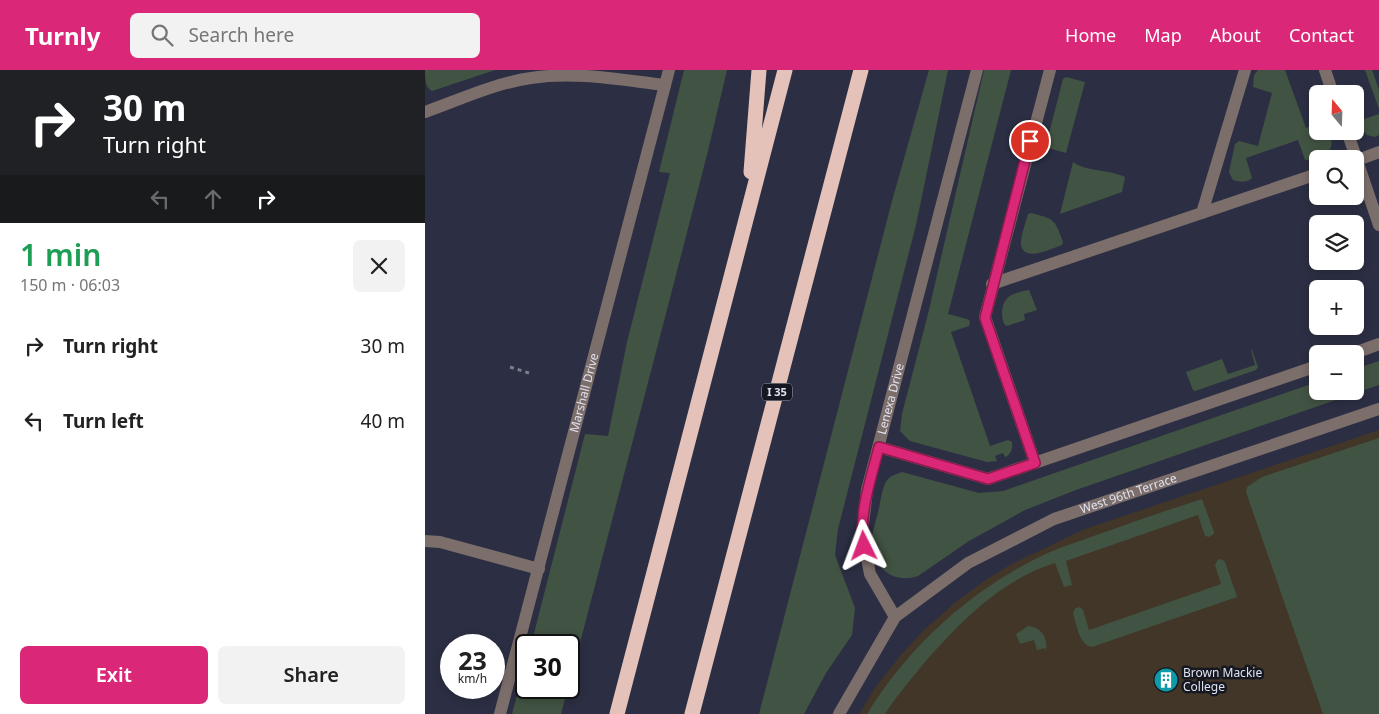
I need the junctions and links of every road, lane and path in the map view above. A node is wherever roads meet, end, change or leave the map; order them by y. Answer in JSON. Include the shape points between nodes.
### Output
{"nodes":[{"id":1,"x":669,"y":70,"type":"edge"},
{"id":2,"x":759,"y":70,"type":"edge"},
{"id":3,"x":785,"y":70,"type":"edge"},
{"id":4,"x":861,"y":70,"type":"edge"},
{"id":5,"x":977,"y":70,"type":"edge"},
{"id":6,"x":1049,"y":70,"type":"edge"},
{"id":7,"x":1245,"y":70,"type":"edge"},
{"id":8,"x":1325,"y":70,"type":"edge"},
{"id":9,"x":665,"y":85,"type":"junction"},
{"id":10,"x":1330,"y":85,"type":"edge"},
{"id":11,"x":425,"y":112,"type":"edge"},
{"id":12,"x":1379,"y":152,"type":"edge"},
{"id":13,"x":1364,"y":157,"type":"edge"},
{"id":14,"x":1309,"y":177,"type":"edge"},
{"id":15,"x":1364,"y":183,"type":"edge"},
{"id":16,"x":749,"y":211,"type":"junction"},
{"id":17,"x":1202,"y":213,"type":"junction"},
{"id":18,"x":1379,"y":225,"type":"edge"},
{"id":19,"x":992,"y":284,"type":"junction"},
{"id":20,"x":1379,"y":344,"type":"edge"},
{"id":21,"x":1364,"y":350,"type":"edge"},
{"id":22,"x":510,"y":368,"type":"dead end"},
{"id":23,"x":1309,"y":369,"type":"edge"},
{"id":24,"x":529,"y":373,"type":"dead end"},
{"id":25,"x":1379,"y":409,"type":"edge"},
{"id":26,"x":879,"y":447,"type":"junction"},
{"id":27,"x":1035,"y":463,"type":"junction"},
{"id":28,"x":425,"y":541,"type":"edge"},
{"id":29,"x":539,"y":569,"type":"junction"},
{"id":30,"x":895,"y":617,"type":"junction"},
{"id":31,"x":500,"y":714,"type":"edge"},
{"id":32,"x":617,"y":714,"type":"edge"},
{"id":33,"x":692,"y":714,"type":"edge"},
{"id":34,"x":839,"y":714,"type":"edge"}],
"edges":[{"from":1,"to":9,"type":"street","name":"Marshall Drive"},
{"from":2,"to":16,"type":"highway"},
{"from":3,"to":16,"type":"highway"},
{"from":4,"to":33,"type":"highway","number":"I 35"},
{"from":5,"to":26,"type":"street","name":"Lenexa Drive"},
{"from":6,"to":19,"type":"street"},
{"from":7,"to":17,"type":"street"},
{"from":8,"to":10,"type":"street"},
{"from":9,"to":11,"type":"street","via":[[577,75],[531,78]]},
{"from":9,"to":29,"type":"street","name":"Marshall Drive"},
{"from":12,"to":13,"type":"street"},
{"from":14,"to":17,"type":"street"},
{"from":15,"to":18,"type":"street"},
{"from":16,"to":32,"type":"highway"},
{"from":17,"to":19,"type":"street"},
{"from":19,"to":27,"type":"street","via":[[985,318]]},
{"from":20,"to":21,"type":"street"},
{"from":22,"to":24,"type":"path"},
{"from":23,"to":27,"type":"street"},
{"from":25,"to":30,"type":"street","name":"West 96th Terrace","via":[[1054,519],[968,563]]},
{"from":26,"to":27,"type":"street","via":[[988,479]]},
{"from":26,"to":30,"type":"street","name":"Lenexa Drive","via":[[867,490],[862,532],[870,574]]},
{"from":28,"to":29,"type":"street","via":[[440,542]]},
{"from":29,"to":31,"type":"street","name":"Marshall Drive"},
{"from":30,"to":34,"type":"street"}]}
